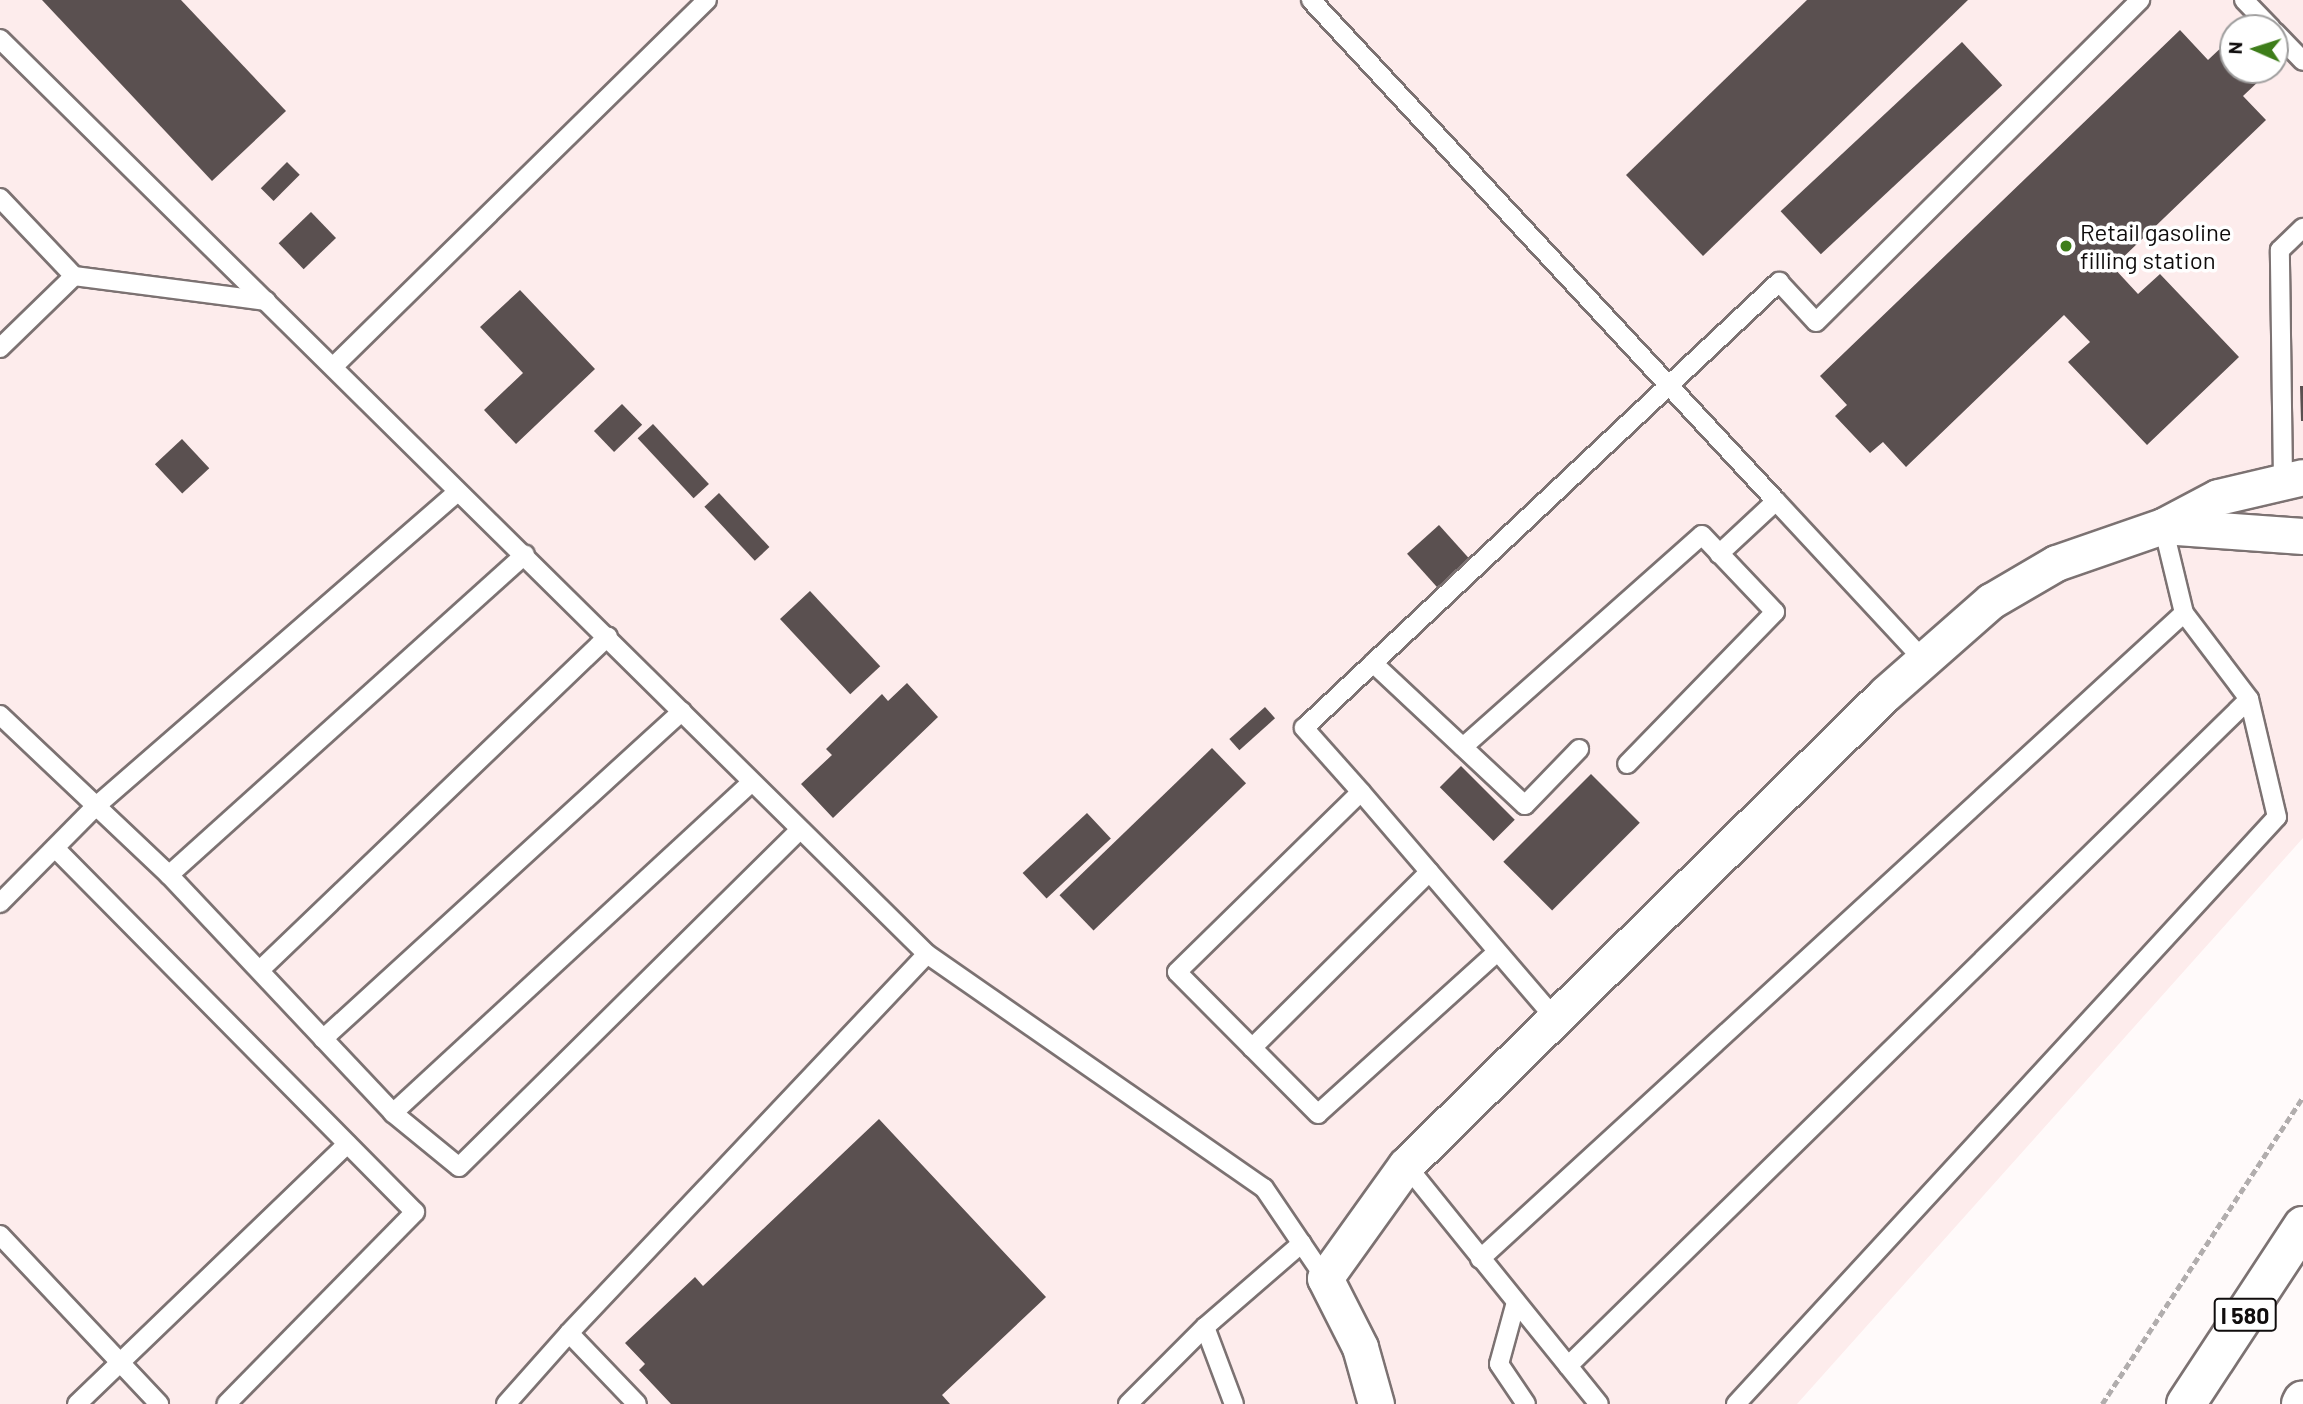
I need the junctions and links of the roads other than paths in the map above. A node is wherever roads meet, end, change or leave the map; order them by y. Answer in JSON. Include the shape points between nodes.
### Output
{"nodes":[{"id":1,"x":708,"y":0,"type":"edge"},
{"id":2,"x":1311,"y":0,"type":"edge"},
{"id":3,"x":2140,"y":0,"type":"edge"},
{"id":4,"x":2233,"y":0,"type":"edge"},
{"id":5,"x":2254,"y":4,"type":"edge"},
{"id":6,"x":0,"y":39,"type":"edge"},
{"id":7,"x":2289,"y":46,"type":"edge"},
{"id":8,"x":2303,"y":61,"type":"edge"},
{"id":9,"x":0,"y":198,"type":"edge"},
{"id":10,"x":2303,"y":229,"type":"edge"},
{"id":11,"x":74,"y":276,"type":"junction"},
{"id":12,"x":266,"y":301,"type":"junction"},
{"id":13,"x":0,"y":348,"type":"edge"},
{"id":14,"x":335,"y":365,"type":"junction"},
{"id":15,"x":1670,"y":384,"type":"junction"},
{"id":16,"x":2295,"y":477,"type":"edge"},
{"id":17,"x":457,"y":492,"type":"junction"},
{"id":18,"x":1776,"y":500,"type":"junction"},
{"id":19,"x":2164,"y":526,"type":"junction"},
{"id":20,"x":2303,"y":536,"type":"edge"},
{"id":21,"x":525,"y":554,"type":"junction"},
{"id":22,"x":1720,"y":554,"type":"junction"},
{"id":23,"x":2184,"y":613,"type":"junction"},
{"id":24,"x":608,"y":636,"type":"junction"},
{"id":25,"x":1922,"y":658,"type":"junction"},
{"id":26,"x":1373,"y":663,"type":"junction"},
{"id":27,"x":2249,"y":699,"type":"junction"},
{"id":28,"x":682,"y":711,"type":"junction"},
{"id":29,"x":0,"y":715,"type":"edge"},
{"id":30,"x":1463,"y":747,"type":"junction"},
{"id":31,"x":1579,"y":749,"type":"dead end"},
{"id":32,"x":1627,"y":764,"type":"dead end"},
{"id":33,"x":750,"y":783,"type":"junction"},
{"id":34,"x":1361,"y":792,"type":"junction"},
{"id":35,"x":95,"y":807,"type":"junction"},
{"id":36,"x":799,"y":830,"type":"junction"},
{"id":37,"x":55,"y":848,"type":"junction"},
{"id":38,"x":1429,"y":872,"type":"junction"},
{"id":39,"x":169,"y":876,"type":"junction"},
{"id":40,"x":0,"y":903,"type":"edge"},
{"id":41,"x":1497,"y":952,"type":"junction"},
{"id":42,"x":927,"y":954,"type":"junction"},
{"id":43,"x":260,"y":970,"type":"junction"},
{"id":44,"x":1555,"y":1017,"type":"junction"},
{"id":45,"x":323,"y":1039,"type":"junction"},
{"id":46,"x":1252,"y":1048,"type":"junction"},
{"id":47,"x":393,"y":1113,"type":"junction"},
{"id":48,"x":347,"y":1144,"type":"junction"},
{"id":49,"x":1406,"y":1165,"type":"junction"},
{"id":50,"x":2303,"y":1226,"type":"edge"},
{"id":51,"x":0,"y":1235,"type":"edge"},
{"id":52,"x":1302,"y":1243,"type":"junction"},
{"id":53,"x":1480,"y":1259,"type":"junction"},
{"id":54,"x":1325,"y":1278,"type":"junction"},
{"id":55,"x":1516,"y":1302,"type":"junction"},
{"id":56,"x":1205,"y":1327,"type":"junction"},
{"id":57,"x":569,"y":1333,"type":"junction"},
{"id":58,"x":123,"y":1362,"type":"junction"},
{"id":59,"x":1568,"y":1366,"type":"junction"},
{"id":60,"x":77,"y":1404,"type":"edge"},
{"id":61,"x":159,"y":1404,"type":"edge"},
{"id":62,"x":226,"y":1404,"type":"edge"},
{"id":63,"x":506,"y":1404,"type":"edge"},
{"id":64,"x":637,"y":1404,"type":"edge"},
{"id":65,"x":1128,"y":1404,"type":"edge"},
{"id":66,"x":1234,"y":1404,"type":"edge"},
{"id":67,"x":1376,"y":1404,"type":"edge"},
{"id":68,"x":1525,"y":1404,"type":"edge"},
{"id":69,"x":1599,"y":1404,"type":"edge"},
{"id":70,"x":1736,"y":1404,"type":"edge"},
{"id":71,"x":2186,"y":1404,"type":"edge"}],
"edges":[{"from":1,"to":14,"type":"lane"},
{"from":2,"to":15,"type":"lane"},
{"from":3,"to":15,"type":"lane","via":[[1816,322],[1779,282]]},
{"from":4,"to":5,"type":"lane"},
{"from":6,"to":12,"type":"lane"},
{"from":7,"to":8,"type":"lane"},
{"from":9,"to":11,"type":"lane"},
{"from":10,"to":16,"type":"lane","via":[[2280,250]]},
{"from":11,"to":12,"type":"lane"},
{"from":11,"to":13,"type":"lane"},
{"from":12,"to":14,"type":"lane"},
{"from":14,"to":17,"type":"lane"},
{"from":15,"to":18,"type":"lane"},
{"from":15,"to":26,"type":"lane"},
{"from":16,"to":19,"type":"street","via":[[2218,497]]},
{"from":17,"to":21,"type":"lane"},
{"from":17,"to":35,"type":"lane"},
{"from":18,"to":22,"type":"lane"},
{"from":18,"to":25,"type":"lane"},
{"from":19,"to":20,"type":"street"},
{"from":19,"to":23,"type":"lane"},
{"from":19,"to":25,"type":"street","via":[[2035,573]]},
{"from":21,"to":24,"type":"lane"},
{"from":21,"to":39,"type":"lane"},
{"from":22,"to":30,"type":"lane","via":[[1702,535]]},
{"from":22,"to":32,"type":"lane","via":[[1775,612]]},
{"from":23,"to":27,"type":"lane"},
{"from":23,"to":53,"type":"lane"},
{"from":24,"to":28,"type":"lane"},
{"from":24,"to":43,"type":"lane"},
{"from":25,"to":44,"type":"street"},
{"from":26,"to":30,"type":"lane"},
{"from":26,"to":34,"type":"lane","via":[[1304,728]]},
{"from":27,"to":59,"type":"lane"},
{"from":27,"to":70,"type":"lane","via":[[2277,817]]},
{"from":28,"to":33,"type":"lane"},
{"from":28,"to":45,"type":"lane"},
{"from":29,"to":35,"type":"lane"},
{"from":30,"to":31,"type":"lane","via":[[1525,805]]},
{"from":33,"to":36,"type":"lane"},
{"from":33,"to":47,"type":"lane"},
{"from":34,"to":38,"type":"lane"},
{"from":34,"to":46,"type":"lane","via":[[1177,972]]},
{"from":35,"to":37,"type":"lane"},
{"from":35,"to":39,"type":"lane"},
{"from":36,"to":42,"type":"lane"},
{"from":36,"to":47,"type":"lane","via":[[459,1167]]},
{"from":37,"to":40,"type":"lane"},
{"from":37,"to":48,"type":"lane"},
{"from":38,"to":41,"type":"lane"},
{"from":38,"to":46,"type":"lane"},
{"from":39,"to":43,"type":"lane"},
{"from":41,"to":44,"type":"lane"},
{"from":41,"to":46,"type":"lane","via":[[1318,1114]]},
{"from":42,"to":52,"type":"lane","via":[[1264,1188]]},
{"from":42,"to":57,"type":"lane"},
{"from":43,"to":45,"type":"lane"},
{"from":44,"to":49,"type":"street"},
{"from":45,"to":47,"type":"lane"},
{"from":48,"to":58,"type":"lane"},
{"from":48,"to":62,"type":"lane","via":[[415,1212]]},
{"from":49,"to":53,"type":"lane"},
{"from":49,"to":54,"type":"street"},
{"from":50,"to":71,"type":"highway","number":"I 580"},
{"from":51,"to":58,"type":"lane"},
{"from":52,"to":54,"type":"lane"},
{"from":52,"to":56,"type":"lane"},
{"from":53,"to":55,"type":"lane"},
{"from":54,"to":67,"type":"street","via":[[1360,1347]]},
{"from":55,"to":59,"type":"lane"},
{"from":55,"to":68,"type":"lane","via":[[1499,1364]]},
{"from":56,"to":65,"type":"lane"},
{"from":56,"to":66,"type":"lane"},
{"from":57,"to":63,"type":"lane"},
{"from":57,"to":64,"type":"lane"},
{"from":58,"to":60,"type":"lane"},
{"from":58,"to":61,"type":"lane"},
{"from":59,"to":69,"type":"lane"}]}
